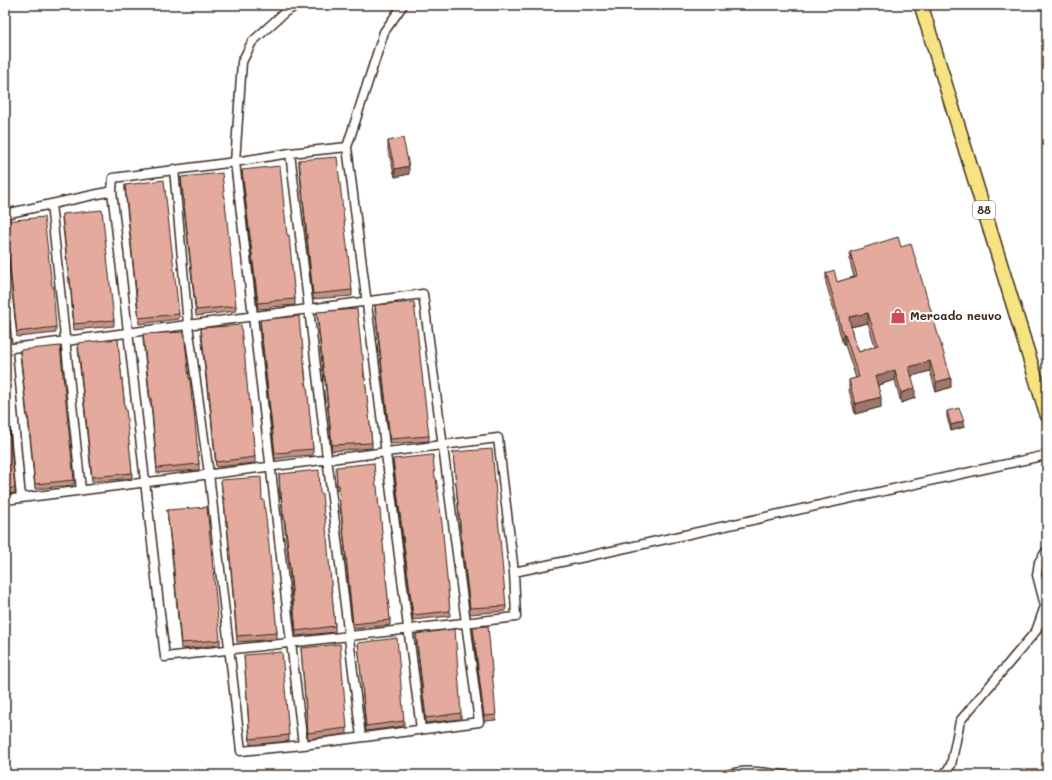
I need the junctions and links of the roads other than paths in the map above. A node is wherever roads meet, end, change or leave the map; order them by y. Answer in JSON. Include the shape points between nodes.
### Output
{"nodes":[{"id":1,"x":298,"y":5,"type":"edge"},
{"id":2,"x":403,"y":5,"type":"edge"},
{"id":3,"x":922,"y":5,"type":"edge"},
{"id":4,"x":286,"y":8,"type":"edge"},
{"id":5,"x":347,"y":147,"type":"junction"},
{"id":6,"x":290,"y":153,"type":"junction"},
{"id":7,"x":235,"y":162,"type":"junction"},
{"id":8,"x":174,"y":170,"type":"junction"},
{"id":9,"x":112,"y":191,"type":"junction"},
{"id":10,"x":51,"y":204,"type":"junction"},
{"id":11,"x":5,"y":214,"type":"edge"},
{"id":12,"x":367,"y":301,"type":"junction"},
{"id":13,"x":309,"y":309,"type":"junction"},
{"id":14,"x":253,"y":316,"type":"junction"},
{"id":15,"x":5,"y":322,"type":"edge"},
{"id":16,"x":188,"y":325,"type":"junction"},
{"id":17,"x":128,"y":333,"type":"junction"},
{"id":18,"x":65,"y":341,"type":"junction"},
{"id":19,"x":6,"y":349,"type":"edge"},
{"id":20,"x":1047,"y":415,"type":"edge"},
{"id":21,"x":443,"y":445,"type":"junction"},
{"id":22,"x":386,"y":452,"type":"junction"},
{"id":23,"x":1047,"y":455,"type":"edge"},
{"id":24,"x":327,"y":459,"type":"junction"},
{"id":25,"x":271,"y":466,"type":"junction"},
{"id":26,"x":209,"y":474,"type":"junction"},
{"id":27,"x":145,"y":482,"type":"junction"},
{"id":28,"x":81,"y":490,"type":"junction"},
{"id":29,"x":21,"y":498,"type":"junction"},
{"id":30,"x":5,"y":500,"type":"edge"},
{"id":31,"x":1047,"y":550,"type":"edge"},
{"id":32,"x":514,"y":572,"type":"junction"},
{"id":33,"x":466,"y":622,"type":"junction"},
{"id":34,"x":409,"y":629,"type":"junction"},
{"id":35,"x":349,"y":636,"type":"junction"},
{"id":36,"x":291,"y":643,"type":"junction"},
{"id":37,"x":229,"y":650,"type":"junction"},
{"id":38,"x":421,"y":730,"type":"junction"},
{"id":39,"x":361,"y":737,"type":"junction"},
{"id":40,"x":304,"y":745,"type":"junction"},
{"id":41,"x":727,"y":775,"type":"edge"},
{"id":42,"x":784,"y":775,"type":"edge"},
{"id":43,"x":944,"y":775,"type":"edge"}],
"edges":[{"from":1,"to":4,"type":"street"},
{"from":2,"to":5,"type":"street","via":[[384,32]]},
{"from":3,"to":20,"type":"highway","number":"88"},
{"from":4,"to":7,"type":"street","via":[[252,42],[242,62]]},
{"from":5,"to":6,"type":"street"},
{"from":5,"to":12,"type":"street"},
{"from":6,"to":7,"type":"street"},
{"from":6,"to":13,"type":"street"},
{"from":7,"to":8,"type":"street"},
{"from":7,"to":14,"type":"street"},
{"from":8,"to":9,"type":"street","via":[[113,178]]},
{"from":8,"to":16,"type":"street"},
{"from":9,"to":10,"type":"street"},
{"from":9,"to":17,"type":"street"},
{"from":10,"to":11,"type":"street"},
{"from":10,"to":18,"type":"street"},
{"from":12,"to":13,"type":"street"},
{"from":12,"to":21,"type":"street","via":[[423,294]]},
{"from":12,"to":22,"type":"street"},
{"from":13,"to":14,"type":"street"},
{"from":13,"to":24,"type":"street"},
{"from":14,"to":16,"type":"street"},
{"from":14,"to":25,"type":"street"},
{"from":15,"to":19,"type":"street"},
{"from":16,"to":17,"type":"street"},
{"from":16,"to":26,"type":"street"},
{"from":17,"to":18,"type":"street"},
{"from":17,"to":27,"type":"street"},
{"from":18,"to":19,"type":"street"},
{"from":18,"to":28,"type":"street"},
{"from":19,"to":29,"type":"street"},
{"from":21,"to":22,"type":"street"},
{"from":21,"to":32,"type":"street","via":[[498,438]]},
{"from":21,"to":33,"type":"street"},
{"from":22,"to":24,"type":"street"},
{"from":22,"to":34,"type":"street"},
{"from":23,"to":32,"type":"street"},
{"from":24,"to":25,"type":"street"},
{"from":24,"to":35,"type":"street"},
{"from":25,"to":26,"type":"street"},
{"from":25,"to":36,"type":"street"},
{"from":26,"to":27,"type":"street"},
{"from":26,"to":37,"type":"street"},
{"from":27,"to":28,"type":"street"},
{"from":27,"to":37,"type":"street","via":[[165,657]]},
{"from":28,"to":29,"type":"street"},
{"from":29,"to":30,"type":"street"},
{"from":31,"to":43,"type":"street","via":[[1040,562],[1037,575],[1045,606],[1036,631],[960,721],[951,765]]},
{"from":32,"to":33,"type":"street","via":[[516,617]]},
{"from":33,"to":34,"type":"street"},
{"from":33,"to":38,"type":"street","via":[[479,722]]},
{"from":34,"to":35,"type":"street"},
{"from":34,"to":38,"type":"street"},
{"from":35,"to":36,"type":"street"},
{"from":35,"to":39,"type":"street"},
{"from":36,"to":37,"type":"street"},
{"from":36,"to":40,"type":"street"},
{"from":37,"to":40,"type":"street","via":[[241,751]]},
{"from":38,"to":39,"type":"street"},
{"from":39,"to":40,"type":"street"},
{"from":41,"to":42,"type":"street","via":[[749,771]]}]}
